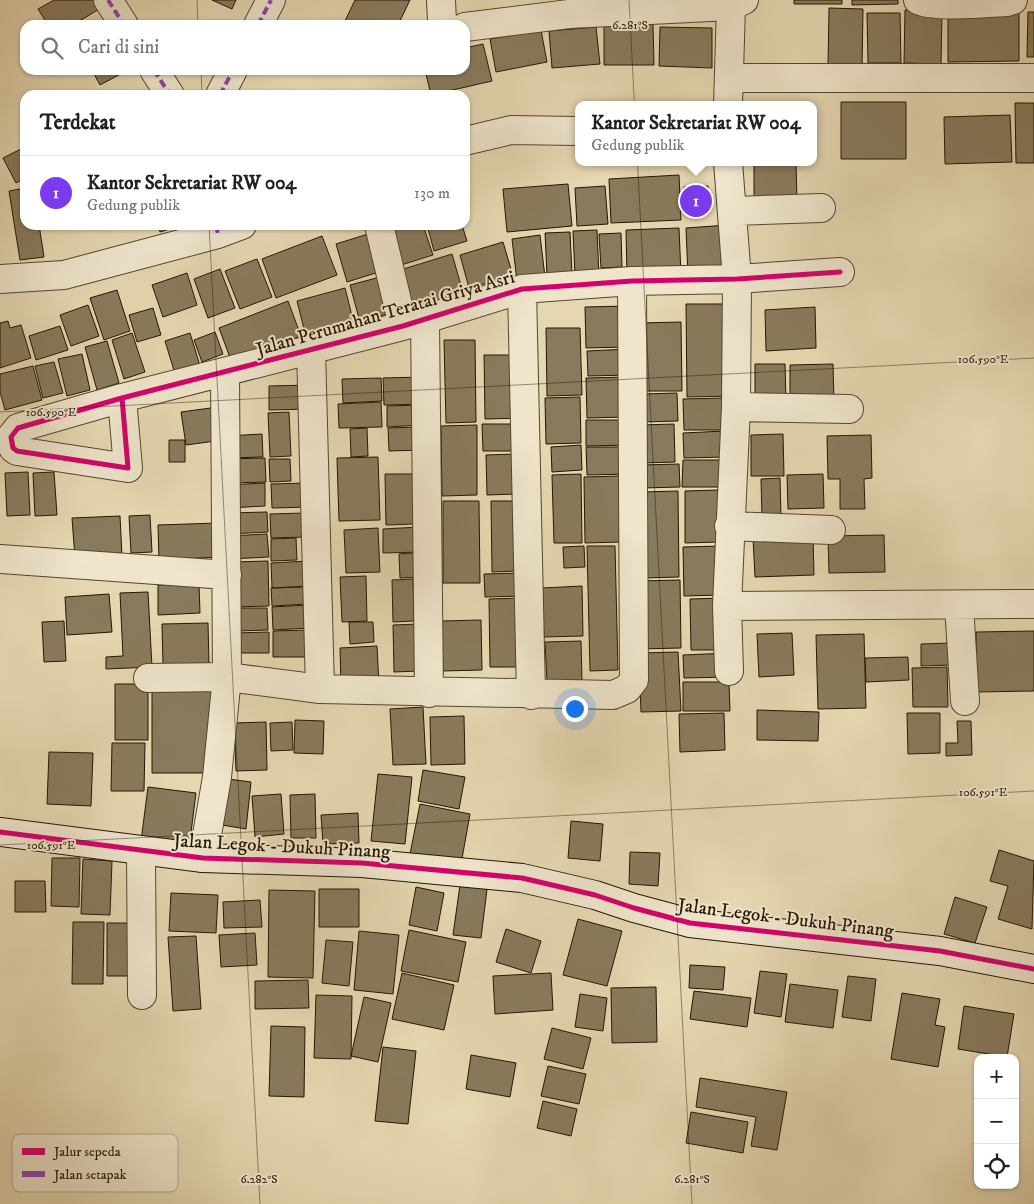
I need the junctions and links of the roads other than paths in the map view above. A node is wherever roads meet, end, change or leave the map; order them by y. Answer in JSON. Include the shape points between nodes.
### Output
{"nodes":[{"id":1,"x":108,"y":0,"type":"edge"},
{"id":2,"x":271,"y":0,"type":"edge"},
{"id":3,"x":441,"y":0,"type":"edge"},
{"id":4,"x":918,"y":0,"type":"edge"},
{"id":5,"x":1013,"y":0,"type":"edge"},
{"id":6,"x":737,"y":3,"type":"edge"},
{"id":7,"x":695,"y":4,"type":"edge"},
{"id":8,"x":569,"y":7,"type":"edge"},
{"id":9,"x":121,"y":20,"type":"edge"},
{"id":10,"x":261,"y":20,"type":"edge"},
{"id":11,"x":442,"y":20,"type":"edge"},
{"id":12,"x":470,"y":26,"type":"edge"},
{"id":13,"x":157,"y":75,"type":"edge"},
{"id":14,"x":231,"y":75,"type":"edge"},
{"id":15,"x":1034,"y":78,"type":"edge"},
{"id":16,"x":167,"y":90,"type":"edge"},
{"id":17,"x":223,"y":90,"type":"edge"},
{"id":18,"x":729,"y":92,"type":"edge"},
{"id":19,"x":575,"y":131,"type":"edge"},
{"id":20,"x":470,"y":140,"type":"edge"},
{"id":21,"x":728,"y":166,"type":"edge"},
{"id":22,"x":821,"y":208,"type":"dead end"},
{"id":23,"x":733,"y":211,"type":"junction"},
{"id":24,"x":218,"y":230,"type":"edge"},
{"id":25,"x":381,"y":230,"type":"edge"},
{"id":26,"x":840,"y":272,"type":"dead end"},
{"id":27,"x":737,"y":279,"type":"junction"},
{"id":28,"x":0,"y":280,"type":"edge"},
{"id":29,"x":632,"y":281,"type":"junction"},
{"id":30,"x":522,"y":289,"type":"junction"},
{"id":31,"x":414,"y":323,"type":"junction"},
{"id":32,"x":311,"y":349,"type":"junction"},
{"id":33,"x":225,"y":372,"type":"junction"},
{"id":34,"x":122,"y":398,"type":"dead end"},
{"id":35,"x":736,"y":407,"type":"junction"},
{"id":36,"x":848,"y":409,"type":"dead end"},
{"id":37,"x":729,"y":526,"type":"junction"},
{"id":38,"x":831,"y":530,"type":"dead end"},
{"id":39,"x":0,"y":559,"type":"edge"},
{"id":40,"x":227,"y":575,"type":"junction"},
{"id":41,"x":1034,"y":604,"type":"edge"},
{"id":42,"x":959,"y":605,"type":"junction"},
{"id":43,"x":727,"y":606,"type":"junction"},
{"id":44,"x":729,"y":671,"type":"dead end"},
{"id":45,"x":227,"y":677,"type":"junction"},
{"id":46,"x":148,"y":678,"type":"dead end"},
{"id":47,"x":320,"y":689,"type":"junction"},
{"id":48,"x":429,"y":693,"type":"junction"},
{"id":49,"x":531,"y":695,"type":"junction"},
{"id":50,"x":964,"y":701,"type":"dead end"},
{"id":51,"x":0,"y":832,"type":"edge"},
{"id":52,"x":141,"y":851,"type":"junction"},
{"id":53,"x":204,"y":858,"type":"junction"},
{"id":54,"x":1034,"y":969,"type":"edge"},
{"id":55,"x":142,"y":995,"type":"dead end"}],
"edges":[{"from":1,"to":9,"type":"street"},
{"from":2,"to":10,"type":"street"},
{"from":3,"to":11,"type":"street"},
{"from":4,"to":5,"type":"street","via":[[940,3]]},
{"from":6,"to":7,"type":"street"},
{"from":6,"to":18,"type":"street"},
{"from":7,"to":8,"type":"street"},
{"from":8,"to":12,"type":"street"},
{"from":13,"to":16,"type":"street"},
{"from":14,"to":17,"type":"street"},
{"from":15,"to":18,"type":"street"},
{"from":19,"to":20,"type":"street","via":[[511,130]]},
{"from":21,"to":23,"type":"street"},
{"from":22,"to":23,"type":"street"},
{"from":23,"to":27,"type":"street"},
{"from":24,"to":28,"type":"street","via":[[64,275]]},
{"from":25,"to":31,"type":"street"},
{"from":26,"to":27,"type":"street","name":"Jalan Perumahan Teratai Griya Asri"},
{"from":27,"to":29,"type":"street","name":"Jalan Perumahan Teratai Griya Asri"},
{"from":27,"to":35,"type":"street"},
{"from":29,"to":30,"type":"street","name":"Jalan Perumahan Teratai Griya Asri"},
{"from":29,"to":49,"type":"street","via":[[634,680],[627,689],[613,695]]},
{"from":30,"to":31,"type":"street","name":"Jalan Perumahan Teratai Griya Asri"},
{"from":30,"to":49,"type":"street","name":"Jalan Perumahan Teratai Griya Asri"},
{"from":31,"to":32,"type":"street","name":"Jalan Perumahan Teratai Griya Asri"},
{"from":31,"to":48,"type":"street","name":"Jalan Perumahan Teratai Griya Asri"},
{"from":32,"to":33,"type":"street","name":"Jalan Perumahan Teratai Griya Asri"},
{"from":32,"to":47,"type":"street","name":"Jalan Perumahan Teratai Griya Asri"},
{"from":33,"to":34,"type":"street","name":"Jalan Perumahan Teratai Griya Asri"},
{"from":33,"to":40,"type":"street"},
{"from":35,"to":36,"type":"street"},
{"from":35,"to":37,"type":"street"},
{"from":37,"to":38,"type":"street"},
{"from":37,"to":43,"type":"street"},
{"from":39,"to":40,"type":"street"},
{"from":40,"to":45,"type":"street"},
{"from":41,"to":42,"type":"street"},
{"from":42,"to":43,"type":"street"},
{"from":42,"to":50,"type":"street"},
{"from":43,"to":44,"type":"street"},
{"from":45,"to":46,"type":"street"},
{"from":45,"to":47,"type":"street"},
{"from":45,"to":53,"type":"street","via":[[217,777]]},
{"from":47,"to":48,"type":"street"},
{"from":48,"to":49,"type":"street"},
{"from":51,"to":52,"type":"street","name":"Jalan Legok - Dukuh Pinang"},
{"from":52,"to":53,"type":"street","name":"Jalan Legok - Dukuh Pinang"},
{"from":52,"to":55,"type":"street"},
{"from":53,"to":54,"type":"street","name":"Jalan Legok - Dukuh Pinang","via":[[362,863],[522,878],[595,894],[690,923],[940,951]]}]}
